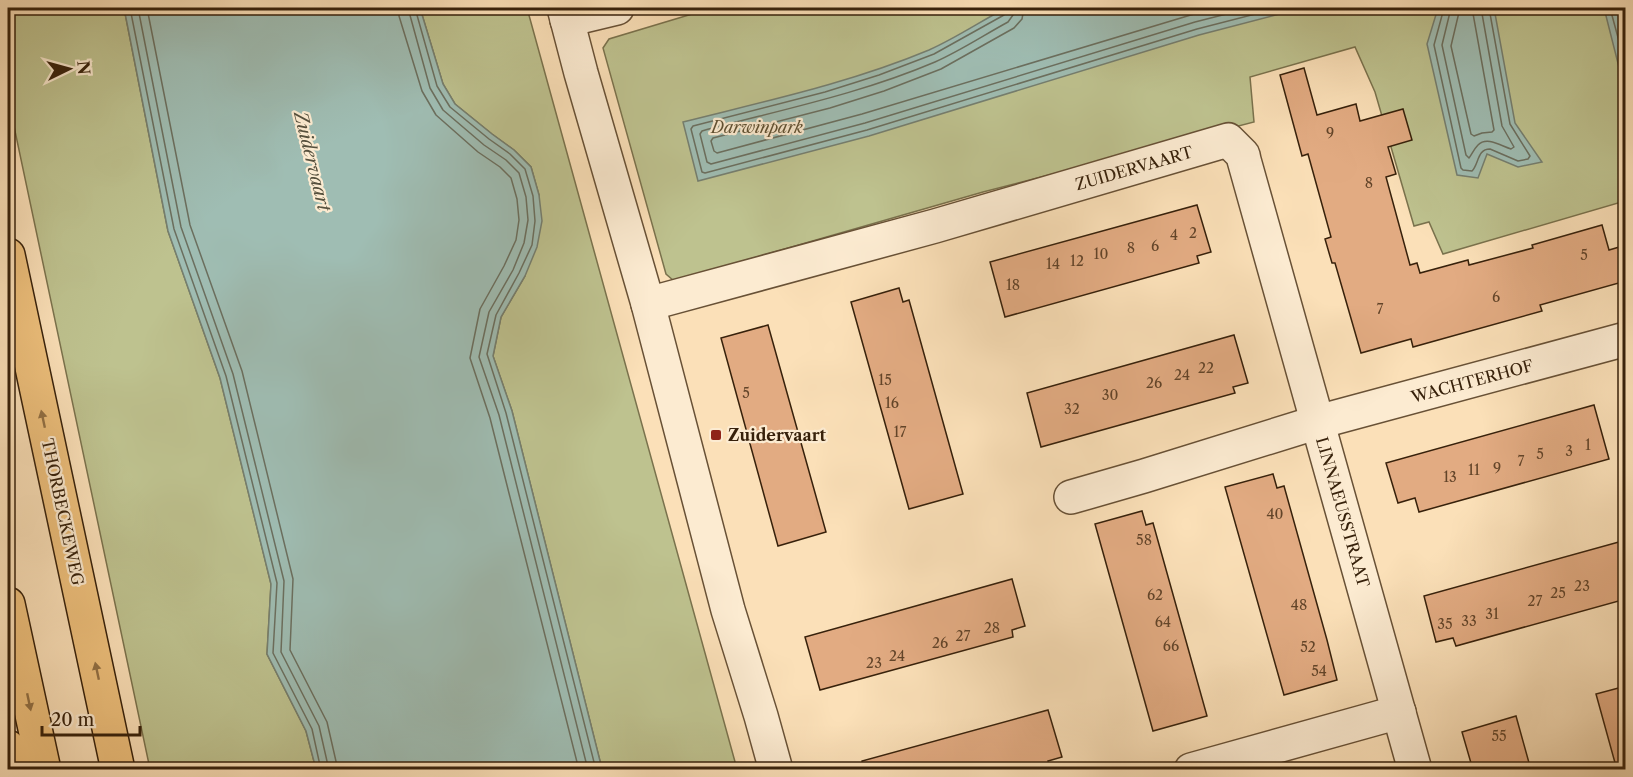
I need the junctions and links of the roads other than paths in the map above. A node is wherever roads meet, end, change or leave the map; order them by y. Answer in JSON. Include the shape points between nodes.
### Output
{"nodes":[{"id":1,"x":617,"y":8,"type":"edge"},
{"id":2,"x":566,"y":14,"type":"edge"},
{"id":3,"x":8,"y":255,"type":"edge"},
{"id":4,"x":648,"y":304,"type":"junction"},
{"id":5,"x":1626,"y":339,"type":"edge"},
{"id":6,"x":1318,"y":422,"type":"junction"},
{"id":7,"x":1071,"y":497,"type":"dead end"},
{"id":8,"x":8,"y":604,"type":"edge"},
{"id":9,"x":1399,"y":712,"type":"junction"},
{"id":10,"x":8,"y":747,"type":"edge"},
{"id":11,"x":24,"y":770,"type":"edge"},
{"id":12,"x":44,"y":770,"type":"edge"},
{"id":13,"x":118,"y":770,"type":"edge"},
{"id":14,"x":776,"y":770,"type":"edge"},
{"id":15,"x":1191,"y":770,"type":"edge"},
{"id":16,"x":1415,"y":770,"type":"edge"}],
"edges":[{"from":1,"to":2,"type":"street"},
{"from":2,"to":4,"type":"street"},
{"from":13,"to":3,"type":"main road","name":"THORBECKEWEG","one_way":true},
{"from":4,"to":6,"type":"street","name":"ZUIDERVAART","via":[[935,226],[1228,140],[1243,155]]},
{"from":4,"to":14,"type":"street","via":[[728,610]]},
{"from":5,"to":6,"type":"street","name":"WACHTERHOF"},
{"from":6,"to":7,"type":"street","name":"LINNAEUSSTRAAT"},
{"from":6,"to":9,"type":"street","name":"LINNAEUSSTRAAT"},
{"from":8,"to":12,"type":"main road","one_way":true},
{"from":9,"to":15,"type":"street"},
{"from":9,"to":16,"type":"street","name":"LINNAEUSSTRAAT"},
{"from":10,"to":11,"type":"main road"}]}
